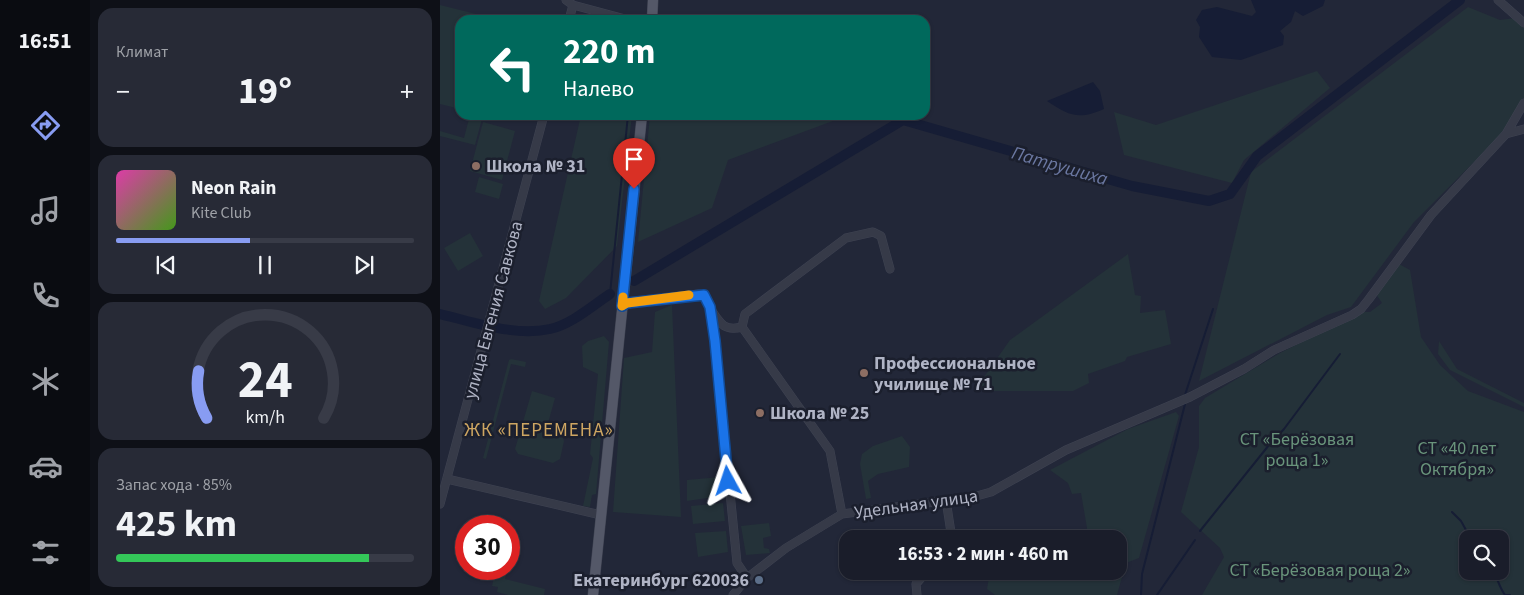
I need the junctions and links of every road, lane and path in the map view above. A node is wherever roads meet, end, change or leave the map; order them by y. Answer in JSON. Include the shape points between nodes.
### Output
{"nodes":[{"id":1,"x":566,"y":0,"type":"edge"},
{"id":2,"x":653,"y":0,"type":"edge"},
{"id":3,"x":1498,"y":0,"type":"edge"},
{"id":4,"x":573,"y":5,"type":"junction"},
{"id":5,"x":570,"y":15,"type":"edge"},
{"id":6,"x":610,"y":15,"type":"edge"},
{"id":7,"x":652,"y":15,"type":"edge"},
{"id":8,"x":1524,"y":23,"type":"edge"},
{"id":9,"x":1524,"y":103,"type":"edge"},
{"id":10,"x":543,"y":120,"type":"edge"},
{"id":11,"x":641,"y":120,"type":"edge"},
{"id":12,"x":1524,"y":129,"type":"edge"},
{"id":13,"x":1506,"y":134,"type":"junction"},
{"id":14,"x":890,"y":270,"type":"dead end"},
{"id":15,"x":622,"y":306,"type":"junction"},
{"id":16,"x":710,"y":307,"type":"junction"},
{"id":17,"x":742,"y":327,"type":"junction"},
{"id":18,"x":447,"y":479,"type":"junction"},
{"id":19,"x":946,"y":500,"type":"junction"},
{"id":20,"x":440,"y":504,"type":"edge"},
{"id":21,"x":842,"y":514,"type":"junction"},
{"id":22,"x":601,"y":515,"type":"junction"},
{"id":23,"x":951,"y":530,"type":"edge"},
{"id":24,"x":747,"y":578,"type":"junction"},
{"id":25,"x":919,"y":580,"type":"edge"},
{"id":26,"x":593,"y":595,"type":"edge"},
{"id":27,"x":733,"y":595,"type":"edge"},
{"id":28,"x":917,"y":595,"type":"edge"}],
"edges":[{"from":1,"to":4,"type":"street"},
{"from":2,"to":7,"type":"main road"},
{"from":3,"to":8,"type":"street"},
{"from":4,"to":5,"type":"street"},
{"from":4,"to":6,"type":"street"},
{"from":9,"to":13,"type":"street","name":"Удельная улица"},
{"from":10,"to":18,"type":"street","name":"улица Евгения Савкова"},
{"from":11,"to":15,"type":"main road"},
{"from":12,"to":13,"type":"street"},
{"from":13,"to":19,"type":"street","name":"Удельная улица","via":[[1431,216],[1361,309],[1274,350],[1190,397],[1066,450],[991,492]]},
{"from":14,"to":17,"type":"street","via":[[881,236],[874,232],[846,238],[745,314]]},
{"from":15,"to":16,"type":"street","via":[[704,295]]},
{"from":15,"to":22,"type":"main road"},
{"from":16,"to":17,"type":"street","via":[[722,327],[730,330]]},
{"from":16,"to":24,"type":"street","via":[[737,563]]},
{"from":17,"to":21,"type":"street","via":[[830,451]]},
{"from":18,"to":20,"type":"street","name":"улица Евгения Савкова"},
{"from":18,"to":22,"type":"street"},
{"from":19,"to":21,"type":"street","name":"Удельная улица"},
{"from":19,"to":23,"type":"street"},
{"from":21,"to":24,"type":"street","name":"Удельная улица","via":[[786,548]]},
{"from":22,"to":26,"type":"main road"},
{"from":24,"to":27,"type":"street","name":"Удельная улица"},
{"from":25,"to":28,"type":"street","via":[[916,584]]}]}
